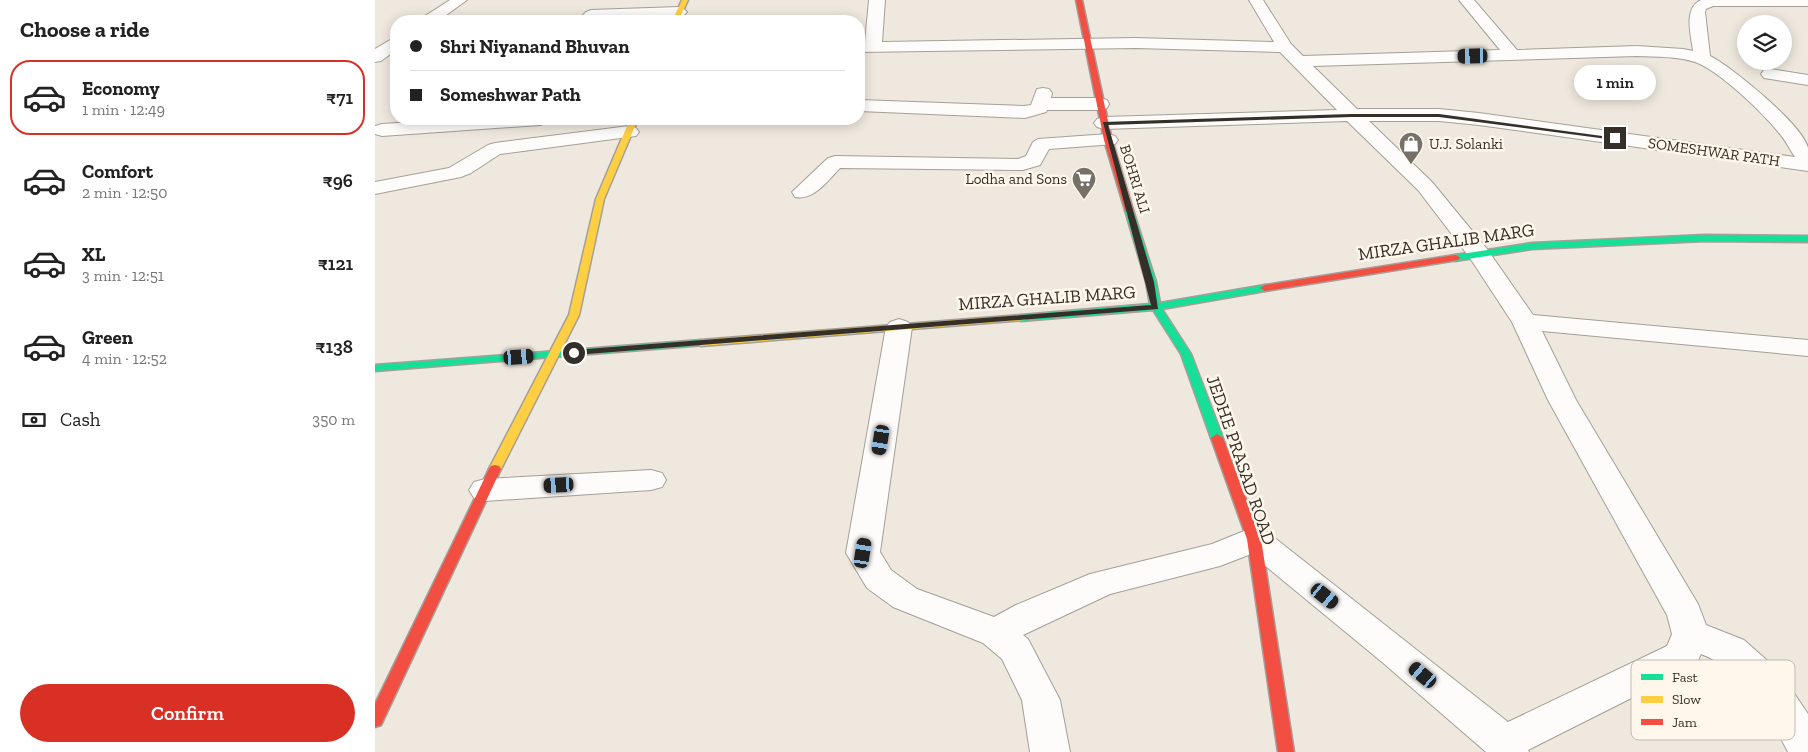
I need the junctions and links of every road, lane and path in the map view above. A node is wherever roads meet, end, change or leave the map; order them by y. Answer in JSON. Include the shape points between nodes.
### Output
{"nodes":[{"id":1,"x":460,"y":0,"type":"edge"},
{"id":2,"x":877,"y":0,"type":"edge"},
{"id":3,"x":1079,"y":0,"type":"edge"},
{"id":4,"x":1256,"y":0,"type":"edge"},
{"id":5,"x":1467,"y":0,"type":"edge"},
{"id":6,"x":1752,"y":0,"type":"edge"},
{"id":7,"x":1808,"y":1,"type":"edge"},
{"id":8,"x":680,"y":11,"type":"edge"},
{"id":9,"x":437,"y":15,"type":"edge"},
{"id":10,"x":591,"y":15,"type":"dead end"},
{"id":11,"x":1087,"y":43,"type":"junction"},
{"id":12,"x":866,"y":47,"type":"edge"},
{"id":13,"x":390,"y":48,"type":"edge"},
{"id":14,"x":1292,"y":54,"type":"junction"},
{"id":15,"x":1512,"y":54,"type":"junction"},
{"id":16,"x":1702,"y":58,"type":"junction"},
{"id":17,"x":375,"y":59,"type":"edge"},
{"id":18,"x":390,"y":60,"type":"edge"},
{"id":19,"x":1770,"y":74,"type":"dead end"},
{"id":20,"x":1808,"y":80,"type":"edge"},
{"id":21,"x":1100,"y":104,"type":"junction"},
{"id":22,"x":865,"y":106,"type":"edge"},
{"id":23,"x":1351,"y":115,"type":"junction"},
{"id":24,"x":454,"y":125,"type":"edge"},
{"id":25,"x":632,"y":126,"type":"edge"},
{"id":26,"x":382,"y":130,"type":"dead end"},
{"id":27,"x":1106,"y":132,"type":"junction"},
{"id":28,"x":1808,"y":164,"type":"edge"},
{"id":29,"x":375,"y":188,"type":"edge"},
{"id":30,"x":803,"y":192,"type":"dead end"},
{"id":31,"x":1808,"y":239,"type":"edge"},
{"id":32,"x":1479,"y":254,"type":"junction"},
{"id":33,"x":1155,"y":307,"type":"junction"},
{"id":34,"x":1525,"y":322,"type":"junction"},
{"id":35,"x":899,"y":327,"type":"junction"},
{"id":36,"x":1808,"y":348,"type":"edge"},
{"id":37,"x":555,"y":354,"type":"junction"},
{"id":38,"x":375,"y":368,"type":"edge"},
{"id":39,"x":651,"y":480,"type":"dead end"},
{"id":40,"x":485,"y":490,"type":"junction"},
{"id":41,"x":1254,"y":539,"type":"junction"},
{"id":42,"x":996,"y":633,"type":"junction"},
{"id":43,"x":1690,"y":634,"type":"junction"},
{"id":44,"x":1674,"y":660,"type":"edge"},
{"id":45,"x":1742,"y":660,"type":"edge"},
{"id":46,"x":1631,"y":683,"type":"edge"},
{"id":47,"x":375,"y":720,"type":"edge"},
{"id":48,"x":1795,"y":727,"type":"edge"},
{"id":49,"x":1507,"y":748,"type":"edge"},
{"id":50,"x":1050,"y":752,"type":"edge"},
{"id":51,"x":1286,"y":752,"type":"edge"},
{"id":52,"x":1808,"y":752,"type":"edge"}],
"edges":[{"from":1,"to":9,"type":"street"},
{"from":2,"to":12,"type":"street"},
{"from":3,"to":11,"type":"street","name":"BOHRI ALI"},
{"from":4,"to":14,"type":"street"},
{"from":5,"to":15,"type":"street"},
{"from":6,"to":7,"type":"street"},
{"from":6,"to":16,"type":"street","via":[[1711,2],[1700,6],[1697,12]]},
{"from":8,"to":10,"type":"street"},
{"from":11,"to":12,"type":"street"},
{"from":11,"to":14,"type":"street"},
{"from":11,"to":21,"type":"street","name":"BOHRI ALI"},
{"from":13,"to":17,"type":"street"},
{"from":14,"to":15,"type":"street"},
{"from":14,"to":23,"type":"street"},
{"from":15,"to":16,"type":"street","via":[[1637,50]]},
{"from":16,"to":28,"type":"street","via":[[1739,83],[1788,132]]},
{"from":17,"to":18,"type":"street"},
{"from":19,"to":20,"type":"street"},
{"from":21,"to":22,"type":"street","via":[[1042,99],[1039,108],[1025,112]]},
{"from":21,"to":27,"type":"street","name":"BOHRI ALI"},
{"from":23,"to":27,"type":"street","name":"SOMESHWAR PATH"},
{"from":23,"to":28,"type":"street","name":"SOMESHWAR PATH","via":[[1439,115],[1479,119]]},
{"from":23,"to":32,"type":"street","via":[[1425,186]]},
{"from":24,"to":26,"type":"street"},
{"from":25,"to":29,"type":"street","via":[[508,146],[486,154],[464,170]]},
{"from":25,"to":37,"type":"street","via":[[600,199],[574,315]]},
{"from":27,"to":30,"type":"street","name":"SOMESHWAR PATH","via":[[1045,143],[1039,146],[1035,159],[1018,165],[835,162]]},
{"from":27,"to":33,"type":"street","name":"BOHRI ALI","via":[[1151,282]]},
{"from":31,"to":32,"type":"street","name":"MIRZA GHALIB MARG","via":[[1705,238],[1531,246]]},
{"from":32,"to":33,"type":"street","name":"MIRZA GHALIB MARG","via":[[1317,277],[1245,293]]},
{"from":32,"to":34,"type":"street"},
{"from":33,"to":35,"type":"street","name":"MIRZA GHALIB MARG"},
{"from":33,"to":41,"type":"street","name":"JEDHE PRASAD ROAD","via":[[1185,354]]},
{"from":34,"to":36,"type":"street"},
{"from":34,"to":43,"type":"street","via":[[1562,400],[1685,614]]},
{"from":35,"to":37,"type":"street","name":"MIRZA GHALIB MARG"},
{"from":35,"to":42,"type":"street","via":[[863,553],[879,579],[905,598]]},
{"from":37,"to":38,"type":"street","name":"MIRZA GHALIB MARG"},
{"from":37,"to":40,"type":"street"},
{"from":39,"to":40,"type":"street"},
{"from":40,"to":47,"type":"street"},
{"from":41,"to":42,"type":"street","via":[[1220,554],[1102,583]]},
{"from":41,"to":49,"type":"street","via":[[1395,652]]},
{"from":41,"to":51,"type":"street","name":"JEDHE PRASAD ROAD"},
{"from":42,"to":50,"type":"street","via":[[1015,649],[1041,700]]},
{"from":43,"to":44,"type":"street","via":[[1682,656]]},
{"from":43,"to":45,"type":"street","via":[[1731,650]]},
{"from":46,"to":49,"type":"street"},
{"from":48,"to":52,"type":"street"}]}
